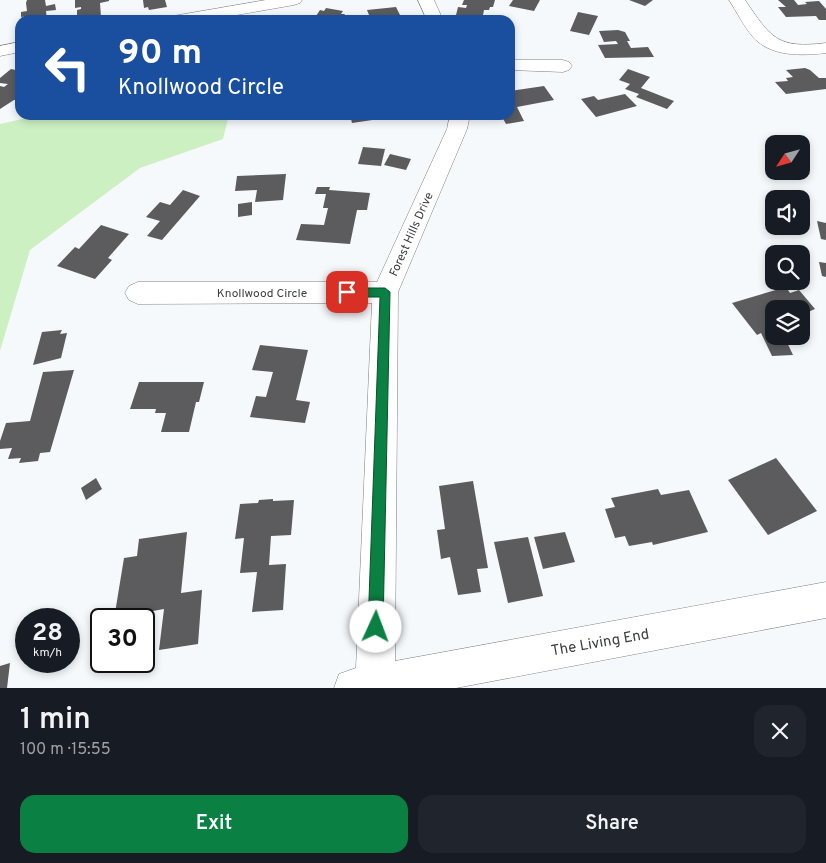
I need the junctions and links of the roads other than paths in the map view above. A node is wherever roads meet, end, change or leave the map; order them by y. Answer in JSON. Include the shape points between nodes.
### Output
{"nodes":[{"id":1,"x":294,"y":0,"type":"edge"},
{"id":2,"x":426,"y":0,"type":"edge"},
{"id":3,"x":737,"y":0,"type":"edge"},
{"id":4,"x":208,"y":15,"type":"edge"},
{"id":5,"x":433,"y":15,"type":"edge"},
{"id":6,"x":826,"y":48,"type":"edge"},
{"id":7,"x":15,"y":49,"type":"edge"},
{"id":8,"x":0,"y":51,"type":"edge"},
{"id":9,"x":515,"y":65,"type":"edge"},
{"id":10,"x":563,"y":66,"type":"dead end"},
{"id":11,"x":459,"y":120,"type":"edge"},
{"id":12,"x":385,"y":292,"type":"junction"},
{"id":13,"x":138,"y":293,"type":"dead end"},
{"id":14,"x":826,"y":600,"type":"edge"},
{"id":15,"x":368,"y":686,"type":"edge"}],
"edges":[{"from":1,"to":4,"type":"street"},
{"from":2,"to":5,"type":"street"},
{"from":3,"to":6,"type":"street","via":[[762,36],[780,46],[800,51]]},
{"from":7,"to":8,"type":"street"},
{"from":9,"to":10,"type":"street"},
{"from":11,"to":12,"type":"street","name":"Forest Hills Drive"},
{"from":12,"to":13,"type":"street","name":"Knollwood Circle"},
{"from":12,"to":15,"type":"street","name":"Forest Hills Drive"},
{"from":14,"to":15,"type":"street","name":"The Living End"}]}
